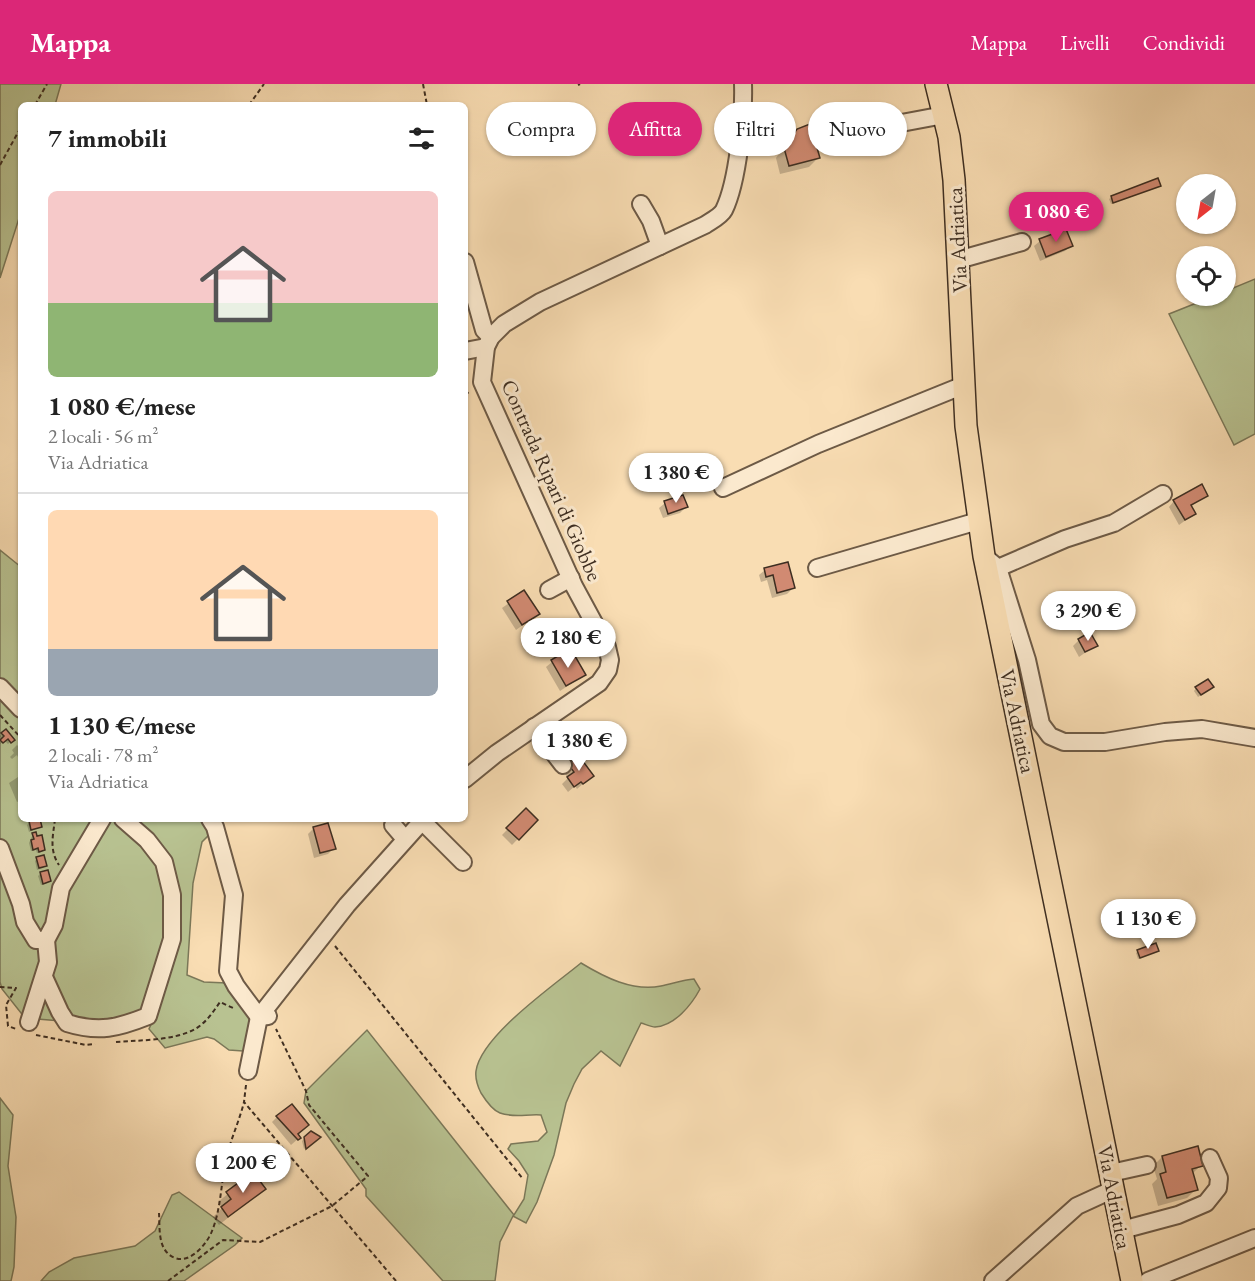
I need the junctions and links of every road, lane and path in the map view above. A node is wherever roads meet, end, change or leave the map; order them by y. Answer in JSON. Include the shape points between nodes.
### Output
{"nodes":[{"id":1,"x":47,"y":84,"type":"edge"},
{"id":2,"x":264,"y":84,"type":"edge"},
{"id":3,"x":423,"y":84,"type":"edge"},
{"id":4,"x":743,"y":84,"type":"edge"},
{"id":5,"x":936,"y":84,"type":"edge"},
{"id":6,"x":37,"y":102,"type":"edge"},
{"id":7,"x":251,"y":102,"type":"edge"},
{"id":8,"x":426,"y":102,"type":"edge"},
{"id":9,"x":944,"y":116,"type":"junction"},
{"id":10,"x":907,"y":123,"type":"edge"},
{"id":11,"x":18,"y":132,"type":"edge"},
{"id":12,"x":0,"y":165,"type":"edge"},
{"id":13,"x":640,"y":204,"type":"dead end"},
{"id":14,"x":1023,"y":242,"type":"dead end"},
{"id":15,"x":660,"y":246,"type":"junction"},
{"id":16,"x":958,"y":260,"type":"junction"},
{"id":17,"x":468,"y":272,"type":"edge"},
{"id":18,"x":489,"y":342,"type":"junction"},
{"id":19,"x":468,"y":350,"type":"edge"},
{"id":20,"x":964,"y":385,"type":"junction"},
{"id":21,"x":723,"y":488,"type":"dead end"},
{"id":22,"x":1163,"y":494,"type":"dead end"},
{"id":23,"x":978,"y":521,"type":"junction"},
{"id":24,"x":991,"y":562,"type":"junction"},
{"id":25,"x":817,"y":568,"type":"dead end"},
{"id":26,"x":571,"y":578,"type":"junction"},
{"id":27,"x":549,"y":590,"type":"dead end"},
{"id":28,"x":0,"y":687,"type":"edge"},
{"id":29,"x":18,"y":706,"type":"edge"},
{"id":30,"x":0,"y":715,"type":"edge"},
{"id":31,"x":534,"y":727,"type":"junction"},
{"id":32,"x":18,"y":735,"type":"edge"},
{"id":33,"x":1255,"y":738,"type":"edge"},
{"id":34,"x":563,"y":765,"type":"dead end"},
{"id":35,"x":468,"y":777,"type":"edge"},
{"id":36,"x":55,"y":822,"type":"edge"},
{"id":37,"x":100,"y":822,"type":"edge"},
{"id":38,"x":126,"y":822,"type":"edge"},
{"id":39,"x":212,"y":822,"type":"edge"},
{"id":40,"x":421,"y":822,"type":"edge"},
{"id":41,"x":425,"y":822,"type":"edge"},
{"id":42,"x":393,"y":825,"type":"dead end"},
{"id":43,"x":405,"y":839,"type":"junction"},
{"id":44,"x":0,"y":848,"type":"edge"},
{"id":45,"x":463,"y":862,"type":"dead end"},
{"id":46,"x":68,"y":877,"type":"junction"},
{"id":47,"x":325,"y":933,"type":"junction"},
{"id":48,"x":46,"y":940,"type":"junction"},
{"id":49,"x":44,"y":977,"type":"junction"},
{"id":50,"x":264,"y":1016,"type":"junction"},
{"id":51,"x":29,"y":1022,"type":"dead end"},
{"id":52,"x":248,"y":1071,"type":"joint"},
{"id":53,"x":244,"y":1102,"type":"junction"},
{"id":54,"x":1210,"y":1158,"type":"dead end"},
{"id":55,"x":1148,"y":1165,"type":"dead end"},
{"id":56,"x":523,"y":1179,"type":"dead end"},
{"id":57,"x":1112,"y":1181,"type":"junction"},
{"id":58,"x":332,"y":1206,"type":"junction"},
{"id":59,"x":159,"y":1213,"type":"dead end"},
{"id":60,"x":1122,"y":1230,"type":"junction"},
{"id":61,"x":1255,"y":1238,"type":"edge"},
{"id":62,"x":168,"y":1281,"type":"edge"},
{"id":63,"x":396,"y":1281,"type":"edge"},
{"id":64,"x":993,"y":1281,"type":"edge"},
{"id":65,"x":1132,"y":1281,"type":"edge"},
{"id":66,"x":1148,"y":1281,"type":"edge"}],
"edges":[{"from":1,"to":6,"type":"path"},
{"from":2,"to":7,"type":"path"},
{"from":3,"to":8,"type":"path"},
{"from":4,"to":15,"type":"street","via":[[744,105],[733,181],[723,213]]},
{"from":5,"to":9,"type":"main road","name":"Via Adriatica"},
{"from":9,"to":10,"type":"street"},
{"from":9,"to":16,"type":"main road","name":"Via Adriatica","via":[[954,180]]},
{"from":11,"to":12,"type":"path"},
{"from":13,"to":15,"type":"street"},
{"from":14,"to":16,"type":"street"},
{"from":15,"to":18,"type":"street","via":[[540,302],[504,324]]},
{"from":16,"to":20,"type":"main road","name":"Via Adriatica"},
{"from":17,"to":18,"type":"street"},
{"from":18,"to":19,"type":"street"},
{"from":18,"to":26,"type":"street","name":"Contrada Ripari di Giobbe","via":[[482,382]]},
{"from":20,"to":21,"type":"street","via":[[818,444]]},
{"from":20,"to":23,"type":"main road","name":"Via Adriatica"},
{"from":22,"to":24,"type":"street","via":[[1113,523]]},
{"from":23,"to":24,"type":"main road","name":"Via Adriatica"},
{"from":23,"to":25,"type":"street"},
{"from":24,"to":33,"type":"street","via":[[1027,660],[1041,724],[1050,736],[1064,742],[1105,742],[1202,729]]},
{"from":24,"to":57,"type":"main road","name":"Via Adriatica"},
{"from":26,"to":27,"type":"street"},
{"from":26,"to":31,"type":"street","name":"Contrada Ripari di Giobbe","via":[[607,647],[608,670],[599,683]]},
{"from":28,"to":29,"type":"street"},
{"from":30,"to":32,"type":"path"},
{"from":31,"to":34,"type":"street"},
{"from":31,"to":35,"type":"street","name":"Contrada Ripari di Giobbe"},
{"from":36,"to":46,"type":"path","via":[[54,858]]},
{"from":37,"to":46,"type":"street"},
{"from":38,"to":49,"type":"street","via":[[164,862],[172,895],[172,939],[148,1016],[114,1029],[68,1023]]},
{"from":39,"to":50,"type":"street","via":[[234,895],[228,971],[236,986]]},
{"from":40,"to":43,"type":"street"},
{"from":41,"to":45,"type":"street"},
{"from":42,"to":43,"type":"street"},
{"from":43,"to":47,"type":"street"},
{"from":44,"to":48,"type":"street","via":[[25,922],[36,940]]},
{"from":46,"to":48,"type":"street"},
{"from":47,"to":50,"type":"street"},
{"from":47,"to":56,"type":"path"},
{"from":48,"to":49,"type":"street","via":[[48,962]]},
{"from":49,"to":51,"type":"street"},
{"from":50,"to":52,"type":"street"},
{"from":50,"to":58,"type":"path","via":[[306,1091],[309,1105],[368,1176]]},
{"from":52,"to":53,"type":"path"},
{"from":53,"to":58,"type":"path"},
{"from":53,"to":59,"type":"path","via":[[226,1156],[212,1233],[192,1256],[173,1258],[161,1241]]},
{"from":54,"to":60,"type":"street","via":[[1219,1178],[1218,1188],[1206,1203]]},
{"from":55,"to":57,"type":"street"},
{"from":57,"to":60,"type":"main road","name":"Via Adriatica"},
{"from":57,"to":64,"type":"street","via":[[1077,1206]]},
{"from":58,"to":62,"type":"path","via":[[260,1242],[223,1240]]},
{"from":58,"to":63,"type":"path"},
{"from":60,"to":65,"type":"main road","name":"Via Adriatica"},
{"from":61,"to":66,"type":"street"}]}
